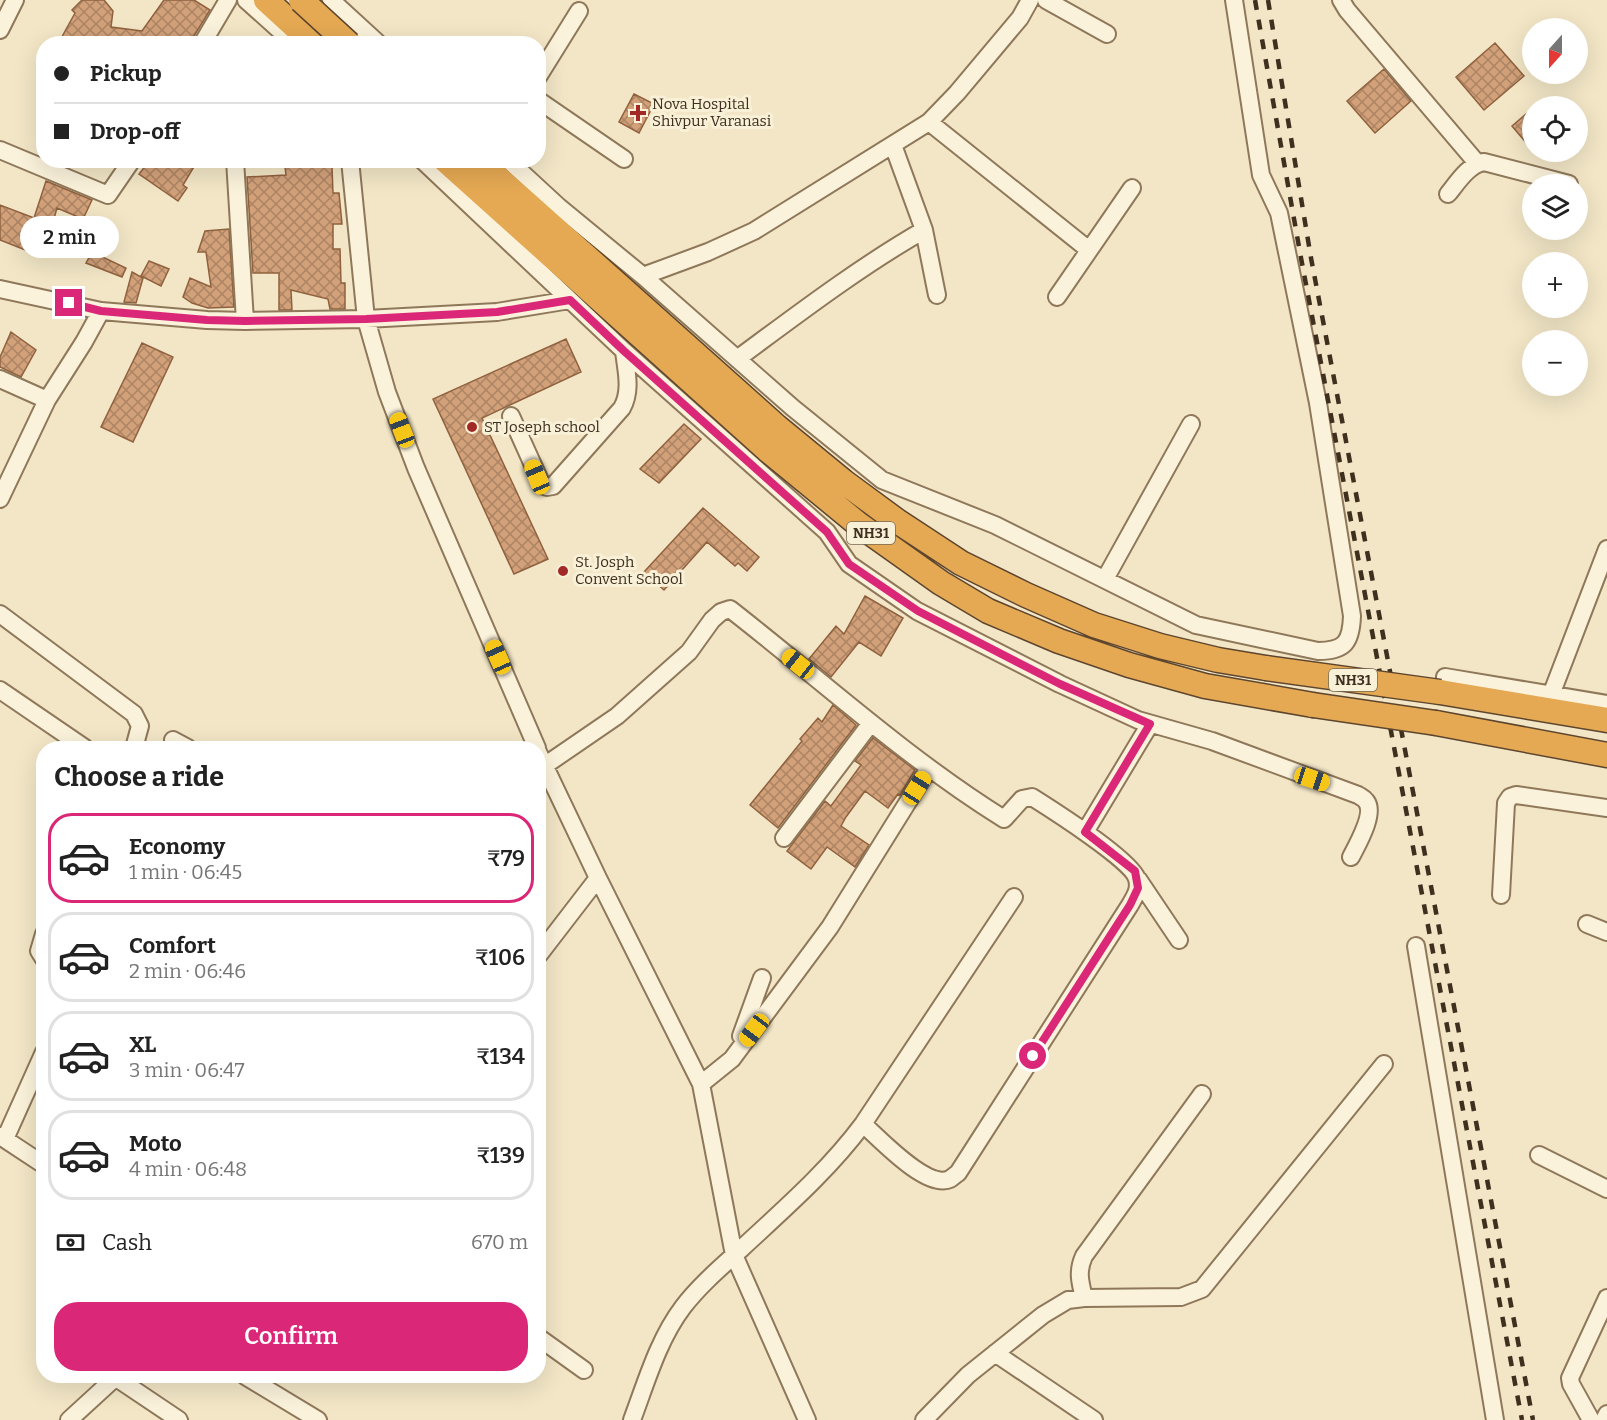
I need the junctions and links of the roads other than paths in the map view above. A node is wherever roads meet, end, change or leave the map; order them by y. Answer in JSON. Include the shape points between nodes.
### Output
{"nodes":[{"id":1,"x":15,"y":0,"type":"edge"},
{"id":2,"x":228,"y":0,"type":"edge"},
{"id":3,"x":246,"y":0,"type":"edge"},
{"id":4,"x":266,"y":0,"type":"edge"},
{"id":5,"x":301,"y":0,"type":"edge"},
{"id":6,"x":1030,"y":0,"type":"edge"},
{"id":7,"x":1046,"y":0,"type":"edge"},
{"id":8,"x":1234,"y":0,"type":"edge"},
{"id":9,"x":1341,"y":0,"type":"edge"},
{"id":10,"x":335,"y":2,"type":"edge"},
{"id":11,"x":579,"y":11,"type":"dead end"},
{"id":12,"x":0,"y":30,"type":"edge"},
{"id":13,"x":1107,"y":34,"type":"dead end"},
{"id":14,"x":207,"y":36,"type":"edge"},
{"id":15,"x":286,"y":36,"type":"edge"},
{"id":16,"x":305,"y":36,"type":"edge"},
{"id":17,"x":340,"y":36,"type":"edge"},
{"id":18,"x":340,"y":36,"type":"edge"},
{"id":19,"x":371,"y":36,"type":"edge"},
{"id":20,"x":546,"y":63,"type":"edge"},
{"id":21,"x":546,"y":105,"type":"edge"},
{"id":22,"x":929,"y":122,"type":"junction"},
{"id":23,"x":892,"y":145,"type":"junction"},
{"id":24,"x":0,"y":150,"type":"edge"},
{"id":25,"x":624,"y":159,"type":"dead end"},
{"id":26,"x":1477,"y":163,"type":"junction"},
{"id":27,"x":36,"y":165,"type":"edge"},
{"id":28,"x":43,"y":168,"type":"edge"},
{"id":29,"x":127,"y":168,"type":"edge"},
{"id":30,"x":235,"y":168,"type":"edge"},
{"id":31,"x":352,"y":168,"type":"edge"},
{"id":32,"x":430,"y":168,"type":"edge"},
{"id":33,"x":456,"y":168,"type":"edge"},
{"id":34,"x":484,"y":168,"type":"edge"},
{"id":35,"x":517,"y":168,"type":"edge"},
{"id":36,"x":1530,"y":174,"type":"edge"},
{"id":37,"x":1132,"y":188,"type":"dead end"},
{"id":38,"x":1448,"y":194,"type":"dead end"},
{"id":39,"x":515,"y":209,"type":"junction"},
{"id":40,"x":924,"y":230,"type":"junction"},
{"id":41,"x":1089,"y":250,"type":"junction"},
{"id":42,"x":643,"y":276,"type":"junction"},
{"id":43,"x":0,"y":289,"type":"edge"},
{"id":44,"x":937,"y":295,"type":"dead end"},
{"id":45,"x":1057,"y":297,"type":"dead end"},
{"id":46,"x":570,"y":300,"type":"junction"},
{"id":47,"x":101,"y":311,"type":"junction"},
{"id":48,"x":366,"y":319,"type":"junction"},
{"id":49,"x":245,"y":321,"type":"junction"},
{"id":50,"x":624,"y":351,"type":"junction"},
{"id":51,"x":737,"y":359,"type":"junction"},
{"id":52,"x":0,"y":379,"type":"edge"},
{"id":53,"x":47,"y":400,"type":"junction"},
{"id":54,"x":511,"y":416,"type":"dead end"},
{"id":55,"x":1191,"y":424,"type":"dead end"},
{"id":56,"x":0,"y":499,"type":"edge"},
{"id":57,"x":1605,"y":557,"type":"edge"},
{"id":58,"x":1105,"y":579,"type":"junction"},
{"id":59,"x":0,"y":614,"type":"edge"},
{"id":60,"x":1443,"y":685,"type":"junction"},
{"id":61,"x":0,"y":690,"type":"edge"},
{"id":62,"x":1551,"y":695,"type":"junction"},
{"id":63,"x":1607,"y":704,"type":"edge"},
{"id":64,"x":1607,"y":720,"type":"edge"},
{"id":65,"x":871,"y":723,"type":"junction"},
{"id":66,"x":1150,"y":724,"type":"junction"},
{"id":67,"x":75,"y":741,"type":"edge"},
{"id":68,"x":136,"y":741,"type":"edge"},
{"id":69,"x":534,"y":741,"type":"edge"},
{"id":70,"x":546,"y":753,"type":"edge"},
{"id":71,"x":1607,"y":755,"type":"edge"},
{"id":72,"x":929,"y":768,"type":"junction"},
{"id":73,"x":546,"y":769,"type":"edge"},
{"id":74,"x":1607,"y":808,"type":"edge"},
{"id":75,"x":1085,"y":832,"type":"junction"},
{"id":76,"x":784,"y":838,"type":"dead end"},
{"id":77,"x":1351,"y":857,"type":"dead end"},
{"id":78,"x":598,"y":878,"type":"junction"},
{"id":79,"x":1138,"y":879,"type":"junction"},
{"id":80,"x":1501,"y":895,"type":"dead end"},
{"id":81,"x":1014,"y":897,"type":"dead end"},
{"id":82,"x":1587,"y":924,"type":"dead end"},
{"id":83,"x":1607,"y":932,"type":"edge"},
{"id":84,"x":1179,"y":940,"type":"dead end"},
{"id":85,"x":546,"y":944,"type":"edge"},
{"id":86,"x":1416,"y":946,"type":"dead end"},
{"id":87,"x":762,"y":978,"type":"dead end"},
{"id":88,"x":732,"y":1059,"type":"junction"},
{"id":89,"x":1384,"y":1064,"type":"dead end"},
{"id":90,"x":36,"y":1068,"type":"edge"},
{"id":91,"x":700,"y":1084,"type":"junction"},
{"id":92,"x":1202,"y":1094,"type":"dead end"},
{"id":93,"x":863,"y":1125,"type":"junction"},
{"id":94,"x":2,"y":1137,"type":"edge"},
{"id":95,"x":1539,"y":1155,"type":"dead end"},
{"id":96,"x":36,"y":1160,"type":"edge"},
{"id":97,"x":1607,"y":1189,"type":"edge"},
{"id":98,"x":734,"y":1255,"type":"junction"},
{"id":99,"x":1084,"y":1298,"type":"junction"},
{"id":100,"x":1607,"y":1298,"type":"edge"},
{"id":101,"x":546,"y":1343,"type":"edge"},
{"id":102,"x":995,"y":1353,"type":"junction"},
{"id":103,"x":584,"y":1370,"type":"dead end"},
{"id":104,"x":109,"y":1383,"type":"edge"},
{"id":105,"x":126,"y":1383,"type":"edge"},
{"id":106,"x":257,"y":1383,"type":"edge"},
{"id":107,"x":1607,"y":1414,"type":"edge"},
{"id":108,"x":69,"y":1420,"type":"edge"},
{"id":109,"x":179,"y":1420,"type":"edge"},
{"id":110,"x":318,"y":1420,"type":"edge"},
{"id":111,"x":632,"y":1420,"type":"edge"},
{"id":112,"x":807,"y":1420,"type":"edge"},
{"id":113,"x":924,"y":1420,"type":"edge"},
{"id":114,"x":1094,"y":1420,"type":"edge"},
{"id":115,"x":1494,"y":1420,"type":"edge"},
{"id":116,"x":1591,"y":1420,"type":"edge"},
{"id":117,"x":1604,"y":1420,"type":"edge"}],
"edges":[{"from":1,"to":12,"type":"street"},
{"from":2,"to":14,"type":"street"},
{"from":3,"to":15,"type":"street"},
{"from":4,"to":16,"type":"highway"},
{"from":5,"to":17,"type":"highway","bridge":true},
{"from":6,"to":22,"type":"street","via":[[1020,18]]},
{"from":7,"to":13,"type":"street"},
{"from":8,"to":58,"type":"street","via":[[1261,175],[1279,213],[1318,403],[1352,627],[1342,646],[1333,651],[1318,651],[1196,625]]},
{"from":9,"to":26,"type":"street"},
{"from":10,"to":18,"type":"street"},
{"from":10,"to":19,"type":"street"},
{"from":11,"to":20,"type":"street"},
{"from":21,"to":25,"type":"street"},
{"from":22,"to":23,"type":"street"},
{"from":22,"to":41,"type":"street"},
{"from":23,"to":40,"type":"street"},
{"from":23,"to":42,"type":"street","via":[[754,231]]},
{"from":24,"to":27,"type":"street"},
{"from":26,"to":36,"type":"street"},
{"from":26,"to":38,"type":"street"},
{"from":28,"to":29,"type":"street","via":[[108,195]]},
{"from":30,"to":49,"type":"street"},
{"from":31,"to":48,"type":"street"},
{"from":32,"to":46,"type":"street"},
{"from":33,"to":39,"type":"highway","number":"NH31"},
{"from":34,"to":39,"type":"highway","number":"NH31"},
{"from":35,"to":42,"type":"street"},
{"from":37,"to":41,"type":"street"},
{"from":39,"to":60,"type":"highway","number":"NH31","bridge":true,"via":[[777,427],[888,515],[961,563],[1094,624],[1160,646],[1266,668]]},
{"from":39,"to":71,"type":"highway","number":"NH31","bridge":true,"via":[[769,451],[858,524],[987,611],[1059,641],[1205,686]]},
{"from":40,"to":44,"type":"street"},
{"from":40,"to":51,"type":"street","via":[[852,274]]},
{"from":41,"to":45,"type":"street"},
{"from":42,"to":51,"type":"street"},
{"from":43,"to":47,"type":"street"},
{"from":46,"to":48,"type":"street","via":[[497,312]]},
{"from":46,"to":50,"type":"street"},
{"from":47,"to":49,"type":"street"},
{"from":47,"to":53,"type":"street"},
{"from":48,"to":49,"type":"street"},
{"from":48,"to":69,"type":"street","via":[[387,392],[416,468]]},
{"from":50,"to":54,"type":"street","via":[[627,399],[553,486],[542,485]]},
{"from":50,"to":66,"type":"street","via":[[827,532],[849,564],[918,611],[1060,684]]},
{"from":51,"to":58,"type":"street","via":[[882,480],[995,525]]},
{"from":52,"to":53,"type":"street"},
{"from":53,"to":56,"type":"street"},
{"from":55,"to":58,"type":"street"},
{"from":57,"to":62,"type":"street"},
{"from":59,"to":68,"type":"street","via":[[134,714],[140,726]]},
{"from":60,"to":62,"type":"street"},
{"from":60,"to":64,"type":"highway","number":"NH31"},
{"from":61,"to":67,"type":"street"},
{"from":62,"to":63,"type":"street"},
{"from":65,"to":70,"type":"street","via":[[730,609],[712,620],[689,652],[617,716]]},
{"from":65,"to":72,"type":"street"},
{"from":65,"to":76,"type":"street"},
{"from":66,"to":75,"type":"street"},
{"from":66,"to":77,"type":"street","via":[[1212,741],[1348,790],[1367,801],[1368,820]]},
{"from":72,"to":75,"type":"street","via":[[1004,819],[1022,799],[1032,797]]},
{"from":72,"to":88,"type":"street","via":[[830,927]]},
{"from":73,"to":78,"type":"street"},
{"from":74,"to":80,"type":"street","via":[[1510,797],[1506,803]]},
{"from":75,"to":79,"type":"street","via":[[1135,871]]},
{"from":78,"to":85,"type":"street"},
{"from":78,"to":91,"type":"street"},
{"from":79,"to":84,"type":"street"},
{"from":79,"to":93,"type":"street","via":[[1130,905],[958,1173],[949,1180],[938,1180],[919,1173]]},
{"from":81,"to":93,"type":"street"},
{"from":82,"to":83,"type":"street"},
{"from":86,"to":115,"type":"street"},
{"from":87,"to":88,"type":"street"},
{"from":88,"to":91,"type":"street"},
{"from":89,"to":99,"type":"street","via":[[1202,1289],[1181,1298]]},
{"from":90,"to":94,"type":"street"},
{"from":91,"to":98,"type":"street"},
{"from":92,"to":99,"type":"street","via":[[1084,1256],[1079,1276]]},
{"from":93,"to":98,"type":"street","via":[[829,1167]]},
{"from":94,"to":96,"type":"street"},
{"from":95,"to":97,"type":"street"},
{"from":98,"to":111,"type":"street","via":[[672,1322]]},
{"from":98,"to":112,"type":"street"},
{"from":99,"to":102,"type":"street","via":[[1055,1306]]},
{"from":100,"to":116,"type":"street","via":[[1570,1378]]},
{"from":101,"to":103,"type":"street"},
{"from":102,"to":113,"type":"street"},
{"from":102,"to":114,"type":"street"},
{"from":104,"to":108,"type":"street"},
{"from":105,"to":109,"type":"street"},
{"from":106,"to":110,"type":"street"},
{"from":107,"to":117,"type":"street"}]}
